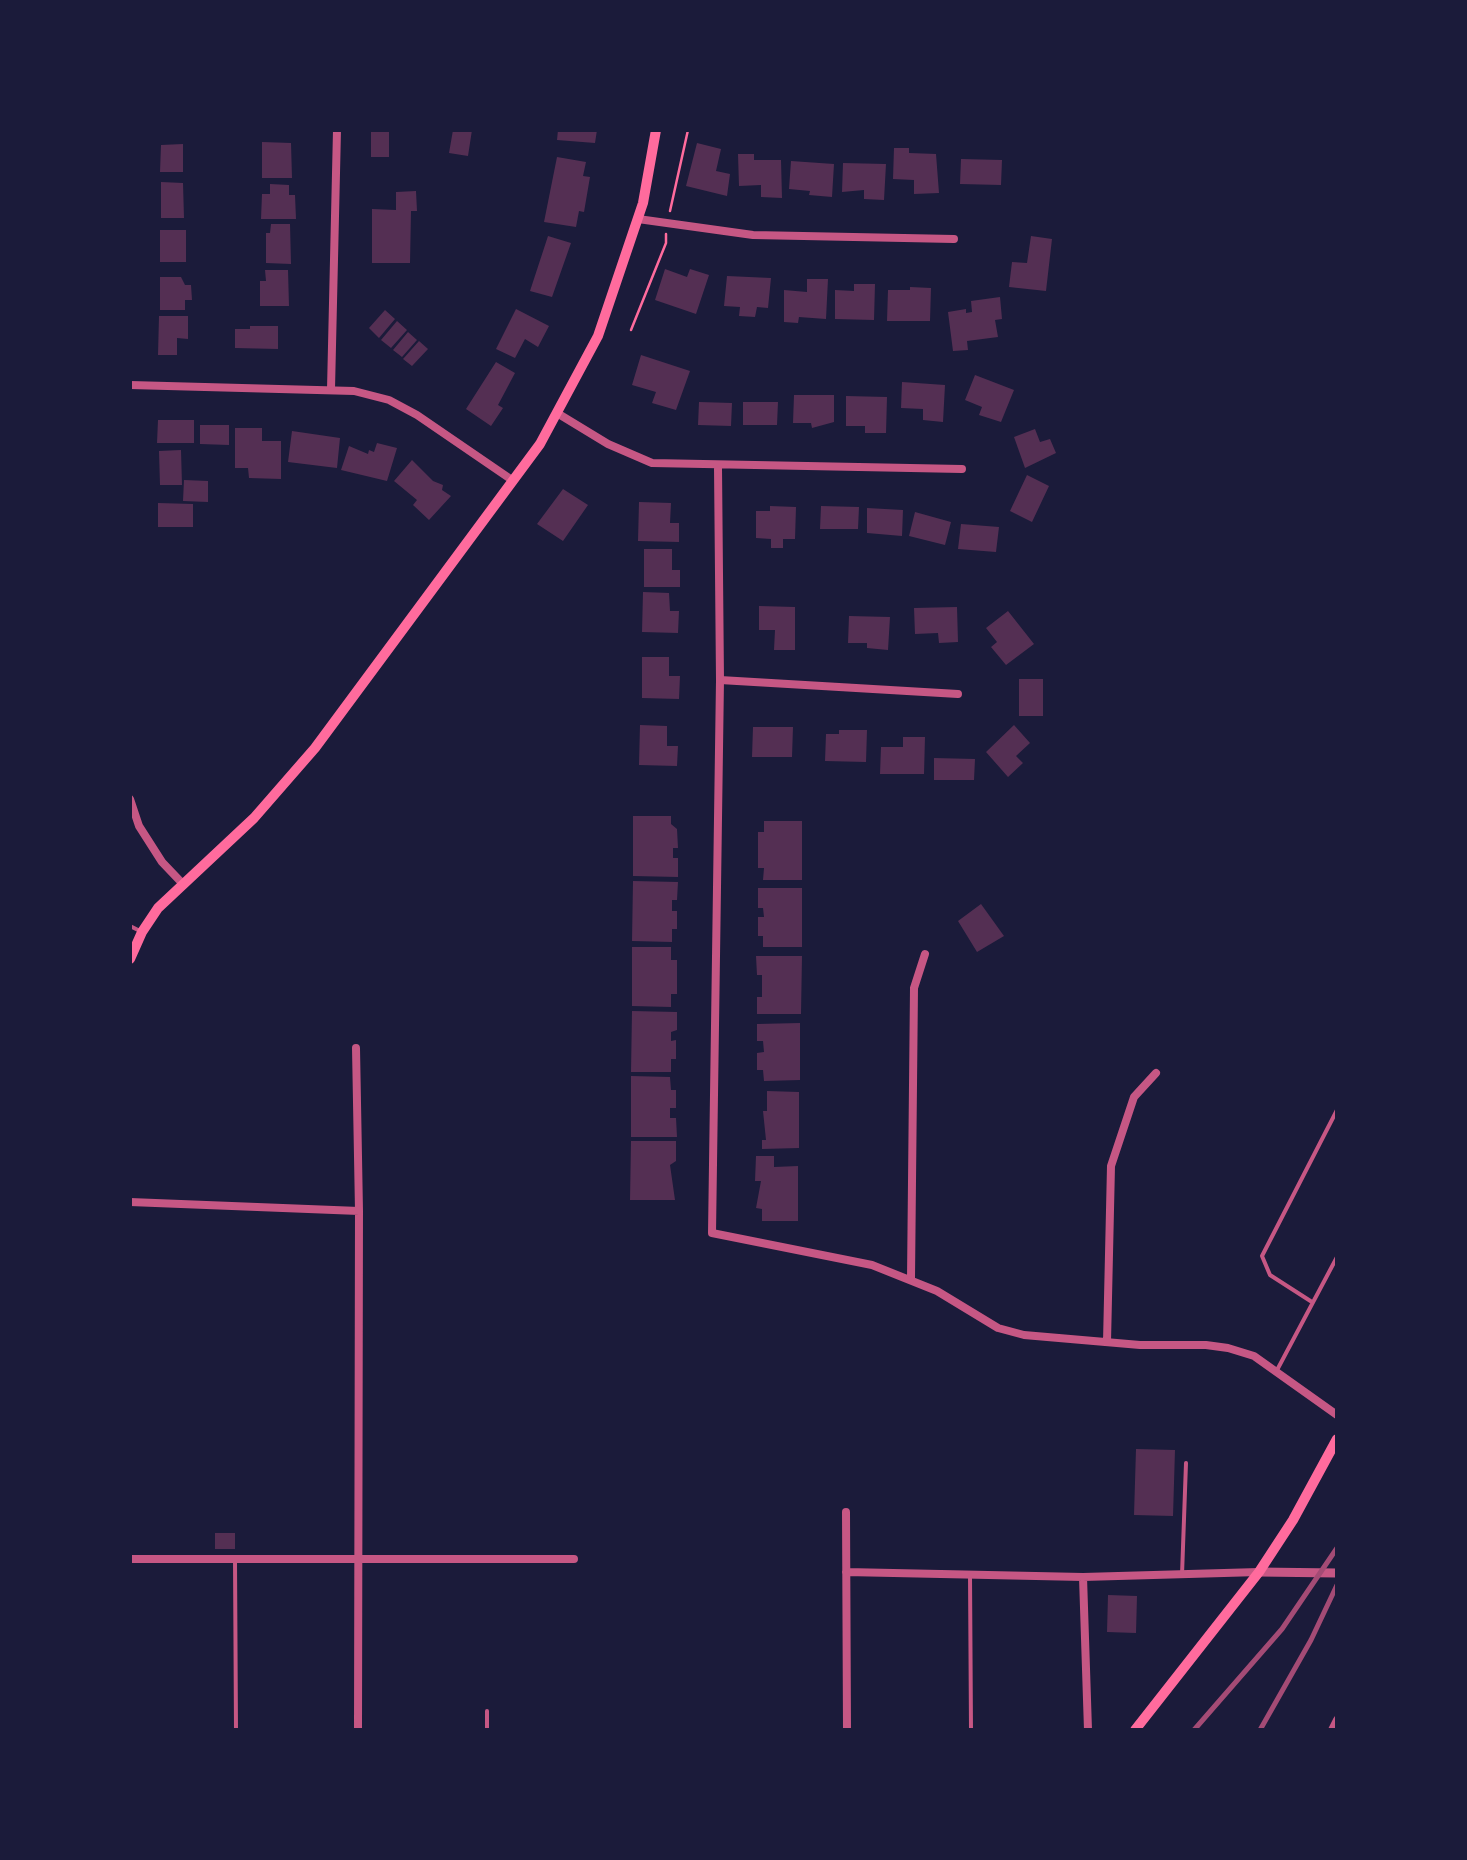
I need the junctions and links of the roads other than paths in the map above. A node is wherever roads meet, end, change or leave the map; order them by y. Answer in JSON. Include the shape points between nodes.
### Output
{"nodes":[{"id":1,"x":337,"y":130,"type":"edge"},
{"id":2,"x":656,"y":130,"type":"edge"},
{"id":3,"x":638,"y":219,"type":"junction"},
{"id":4,"x":954,"y":239,"type":"dead end"},
{"id":5,"x":130,"y":385,"type":"edge"},
{"id":6,"x":331,"y":389,"type":"junction"},
{"id":7,"x":557,"y":414,"type":"junction"},
{"id":8,"x":718,"y":466,"type":"junction"},
{"id":9,"x":962,"y":469,"type":"dead end"},
{"id":10,"x":512,"y":480,"type":"junction"},
{"id":11,"x":720,"y":680,"type":"junction"},
{"id":12,"x":958,"y":694,"type":"dead end"},
{"id":13,"x":130,"y":799,"type":"edge"},
{"id":14,"x":182,"y":883,"type":"junction"},
{"id":15,"x":130,"y":926,"type":"edge"},
{"id":16,"x":142,"y":932,"type":"junction"},
{"id":17,"x":925,"y":954,"type":"dead end"},
{"id":18,"x":130,"y":959,"type":"edge"},
{"id":19,"x":356,"y":1048,"type":"dead end"},
{"id":20,"x":1156,"y":1074,"type":"dead end"},
{"id":21,"x":1337,"y":1110,"type":"edge"},
{"id":22,"x":130,"y":1202,"type":"edge"},
{"id":23,"x":359,"y":1211,"type":"junction"},
{"id":24,"x":1337,"y":1257,"type":"edge"},
{"id":25,"x":911,"y":1278,"type":"junction"},
{"id":26,"x":1312,"y":1302,"type":"junction"},
{"id":27,"x":1107,"y":1342,"type":"junction"},
{"id":28,"x":1276,"y":1372,"type":"junction"},
{"id":29,"x":1337,"y":1414,"type":"edge"},
{"id":30,"x":1337,"y":1439,"type":"edge"},
{"id":31,"x":1186,"y":1464,"type":"dead end"},
{"id":32,"x":846,"y":1512,"type":"dead end"},
{"id":33,"x":357,"y":1558,"type":"junction"},
{"id":34,"x":130,"y":1559,"type":"edge"},
{"id":35,"x":235,"y":1559,"type":"junction"},
{"id":36,"x":574,"y":1559,"type":"dead end"},
{"id":37,"x":846,"y":1572,"type":"junction"},
{"id":38,"x":1259,"y":1572,"type":"junction"},
{"id":39,"x":1337,"y":1572,"type":"edge"},
{"id":40,"x":1182,"y":1574,"type":"junction"},
{"id":41,"x":970,"y":1575,"type":"junction"},
{"id":42,"x":1083,"y":1577,"type":"junction"},
{"id":43,"x":487,"y":1711,"type":"dead end"},
{"id":44,"x":1337,"y":1720,"type":"edge"},
{"id":45,"x":236,"y":1730,"type":"edge"},
{"id":46,"x":358,"y":1730,"type":"edge"},
{"id":47,"x":487,"y":1730,"type":"edge"},
{"id":48,"x":847,"y":1730,"type":"edge"},
{"id":49,"x":971,"y":1730,"type":"edge"},
{"id":50,"x":1088,"y":1730,"type":"edge"},
{"id":51,"x":1134,"y":1730,"type":"edge"},
{"id":52,"x":1332,"y":1730,"type":"edge"}],
"edges":[{"from":1,"to":6,"type":"street"},
{"from":2,"to":3,"type":"main road"},
{"from":3,"to":4,"type":"street","via":[[753,235]]},
{"from":3,"to":7,"type":"main road","via":[[598,336]]},
{"from":5,"to":6,"type":"street"},
{"from":6,"to":10,"type":"street","via":[[389,400]]},
{"from":7,"to":8,"type":"street","via":[[652,463]]},
{"from":7,"to":10,"type":"main road"},
{"from":8,"to":9,"type":"street"},
{"from":8,"to":11,"type":"street"},
{"from":10,"to":14,"type":"main road","via":[[315,748],[254,818]]},
{"from":11,"to":12,"type":"street"},
{"from":11,"to":25,"type":"street","via":[[712,1232]]},
{"from":13,"to":14,"type":"street","via":[[139,826]]},
{"from":14,"to":16,"type":"main road"},
{"from":15,"to":16,"type":"lane"},
{"from":16,"to":18,"type":"main road"},
{"from":17,"to":25,"type":"street","via":[[914,988]]},
{"from":19,"to":23,"type":"street"},
{"from":20,"to":27,"type":"street","via":[[1134,1097],[1111,1166]]},
{"from":21,"to":26,"type":"lane","via":[[1262,1256],[1270,1276]]},
{"from":22,"to":23,"type":"street"},
{"from":23,"to":33,"type":"street"},
{"from":24,"to":26,"type":"lane"},
{"from":25,"to":27,"type":"street","via":[[998,1328]]},
{"from":26,"to":28,"type":"lane"},
{"from":27,"to":28,"type":"street","via":[[1228,1348]]},
{"from":28,"to":29,"type":"street"},
{"from":30,"to":38,"type":"main road"},
{"from":31,"to":40,"type":"lane"},
{"from":32,"to":37,"type":"street"},
{"from":33,"to":35,"type":"street"},
{"from":33,"to":36,"type":"street"},
{"from":33,"to":46,"type":"street"},
{"from":34,"to":35,"type":"street"},
{"from":35,"to":45,"type":"lane"},
{"from":37,"to":41,"type":"street"},
{"from":37,"to":48,"type":"street"},
{"from":38,"to":39,"type":"street"},
{"from":38,"to":40,"type":"street"},
{"from":38,"to":51,"type":"main road"},
{"from":40,"to":42,"type":"street"},
{"from":41,"to":42,"type":"street"},
{"from":41,"to":49,"type":"lane"},
{"from":42,"to":50,"type":"street"},
{"from":43,"to":47,"type":"lane"},
{"from":44,"to":52,"type":"street"}]}
